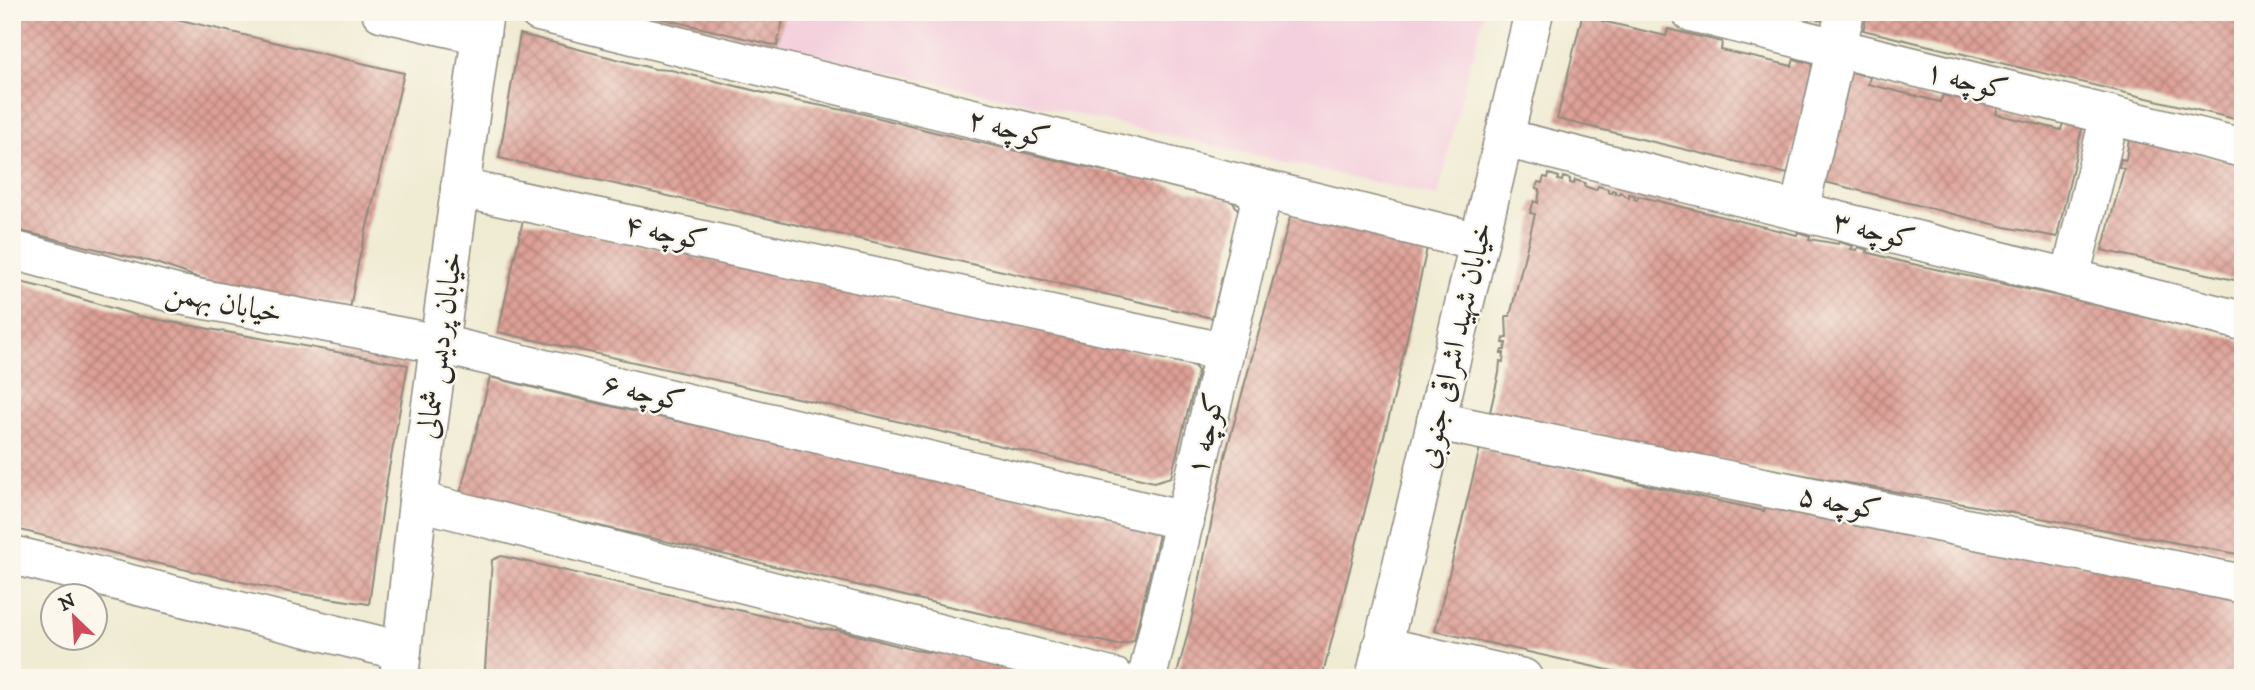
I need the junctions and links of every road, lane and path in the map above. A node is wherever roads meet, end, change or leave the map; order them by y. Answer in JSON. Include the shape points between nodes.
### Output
{"nodes":[{"id":1,"x":381,"y":12,"type":"edge"},
{"id":2,"x":539,"y":12,"type":"edge"},
{"id":3,"x":1534,"y":12,"type":"edge"},
{"id":4,"x":1691,"y":12,"type":"edge"},
{"id":5,"x":482,"y":24,"type":"edge"},
{"id":6,"x":1841,"y":30,"type":"edge"},
{"id":7,"x":2110,"y":115,"type":"junction"},
{"id":8,"x":1504,"y":138,"type":"junction"},
{"id":9,"x":2243,"y":148,"type":"edge"},
{"id":10,"x":460,"y":188,"type":"junction"},
{"id":11,"x":1263,"y":190,"type":"junction"},
{"id":12,"x":1799,"y":211,"type":"junction"},
{"id":13,"x":1479,"y":242,"type":"junction"},
{"id":14,"x":12,"y":250,"type":"edge"},
{"id":15,"x":2070,"y":278,"type":"junction"},
{"id":16,"x":2243,"y":321,"type":"edge"},
{"id":17,"x":439,"y":344,"type":"junction"},
{"id":18,"x":1224,"y":352,"type":"junction"},
{"id":19,"x":1436,"y":421,"type":"junction"},
{"id":20,"x":418,"y":501,"type":"junction"},
{"id":21,"x":1185,"y":521,"type":"junction"},
{"id":22,"x":12,"y":555,"type":"edge"},
{"id":23,"x":2243,"y":584,"type":"edge"},
{"id":24,"x":1378,"y":662,"type":"edge"},
{"id":25,"x":400,"y":665,"type":"edge"},
{"id":26,"x":1115,"y":678,"type":"edge"},
{"id":27,"x":1147,"y":678,"type":"edge"},
{"id":28,"x":1523,"y":678,"type":"edge"}],
"edges":[{"from":1,"to":5,"type":"street"},
{"from":2,"to":11,"type":"street","name":"کوچه ۲"},
{"from":3,"to":8,"type":"street","name":"خیابان شهید اشراقی جنوبی"},
{"from":4,"to":6,"type":"street","name":"کوچه ۱"},
{"from":5,"to":10,"type":"street","name":"خیابان پردیس شمالی"},
{"from":6,"to":7,"type":"street","name":"کوچه ۱"},
{"from":6,"to":12,"type":"street"},
{"from":7,"to":9,"type":"street","name":"کوچه ۱"},
{"from":7,"to":15,"type":"street"},
{"from":8,"to":12,"type":"street","name":"کوچه ۳"},
{"from":8,"to":13,"type":"street","name":"خیابان شهید اشراقی جنوبی"},
{"from":10,"to":17,"type":"street","name":"خیابان پردیس شمالی"},
{"from":10,"to":18,"type":"street","name":"کوچه ۴"},
{"from":11,"to":13,"type":"street","name":"کوچه ۲"},
{"from":11,"to":18,"type":"street","name":"کوچه ۱"},
{"from":12,"to":15,"type":"street","name":"کوچه ۳"},
{"from":13,"to":19,"type":"street","name":"خیابان شهید اشراقی جنوبی"},
{"from":14,"to":17,"type":"street","name":"خیابان بهمن","via":[[180,295]]},
{"from":15,"to":16,"type":"street","name":"کوچه ۳"},
{"from":17,"to":20,"type":"street","name":"خیابان پردیس شمالی"},
{"from":17,"to":21,"type":"street","name":"کوچه ۶"},
{"from":18,"to":21,"type":"street","name":"کوچه ۱"},
{"from":19,"to":23,"type":"street","name":"کوچه ۵"},
{"from":19,"to":24,"type":"street","name":"خیابان شهید اشراقی جنوبی"},
{"from":20,"to":25,"type":"street","name":"خیابان پردیس شمالی"},
{"from":20,"to":26,"type":"street"},
{"from":21,"to":27,"type":"street","name":"کوچه ۱"},
{"from":22,"to":25,"type":"street"},
{"from":24,"to":28,"type":"street"}]}
